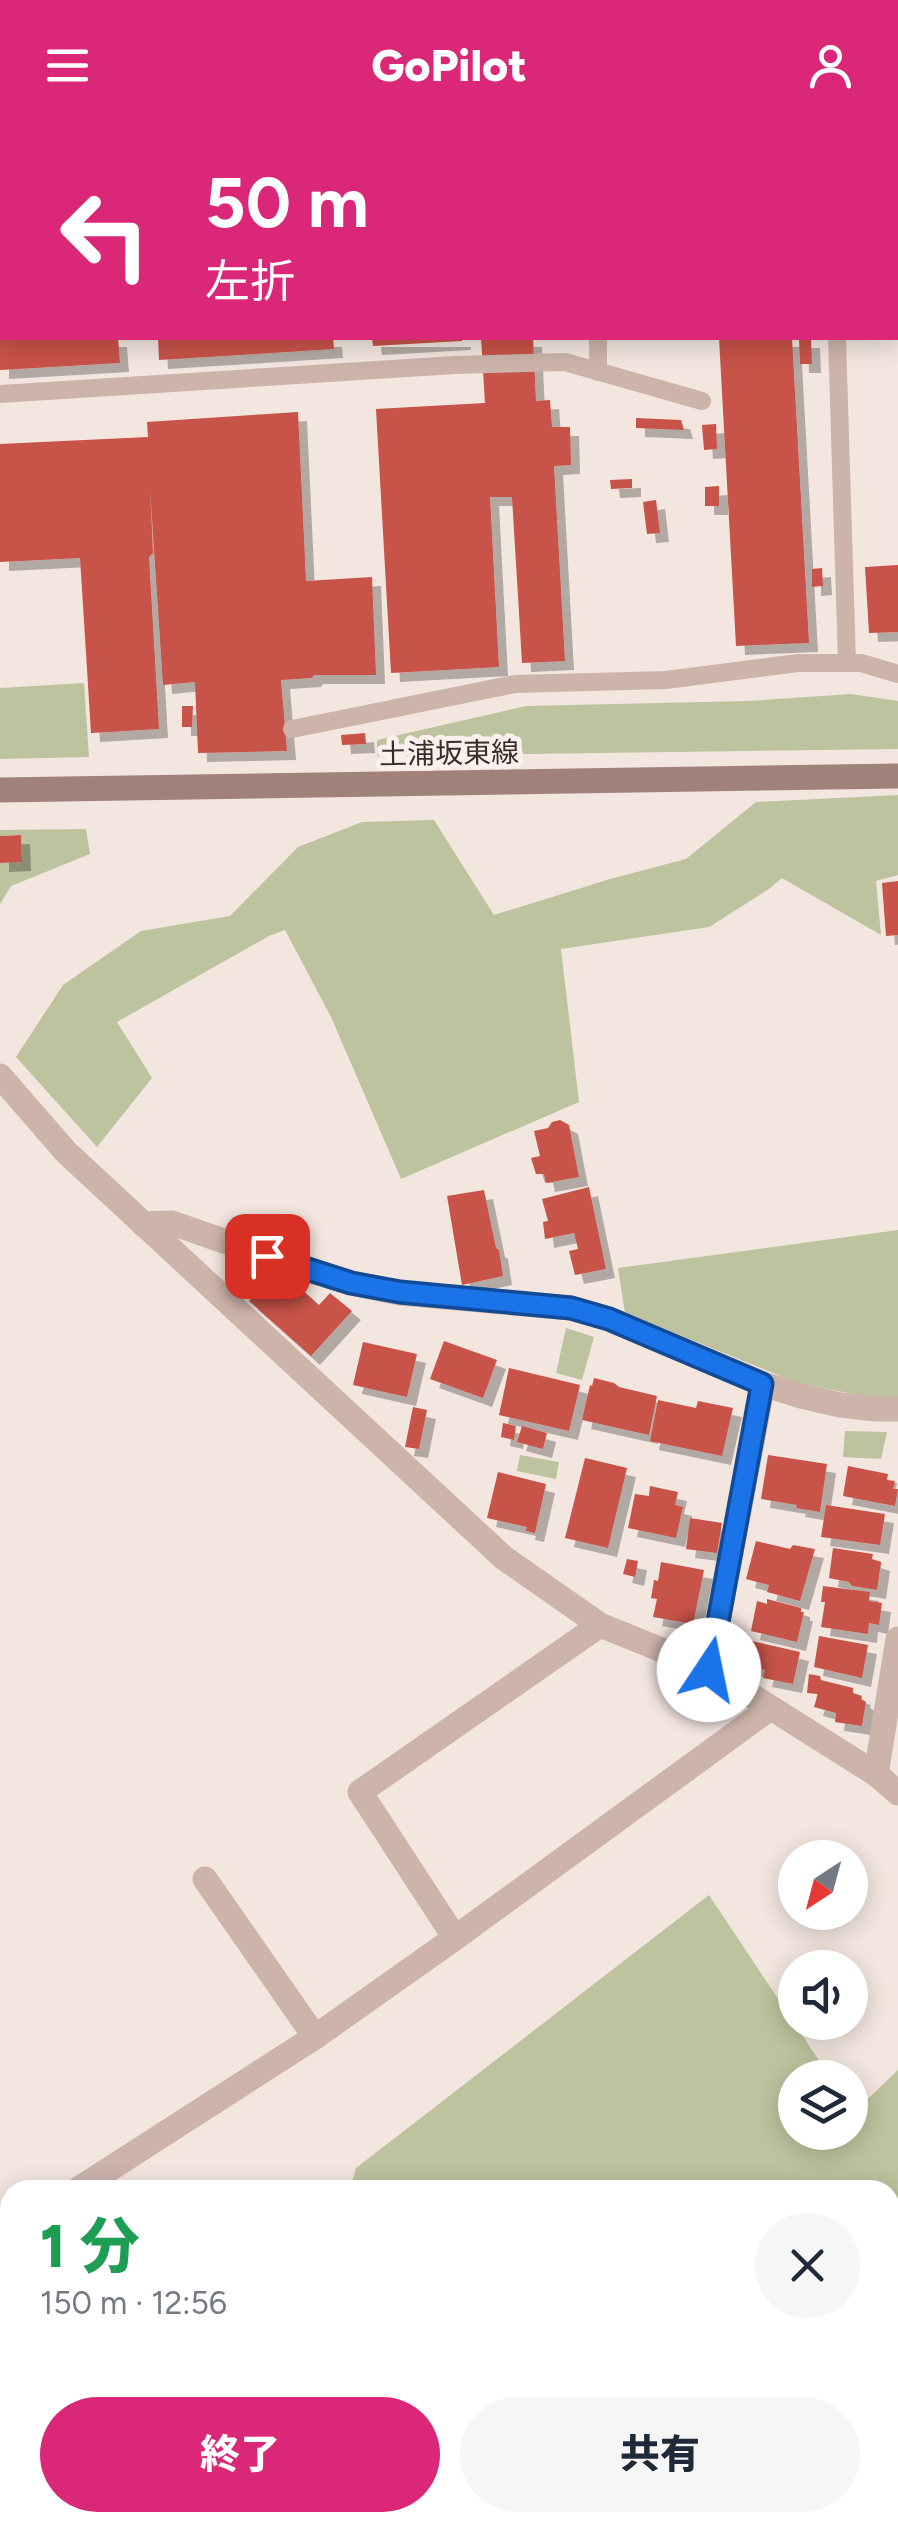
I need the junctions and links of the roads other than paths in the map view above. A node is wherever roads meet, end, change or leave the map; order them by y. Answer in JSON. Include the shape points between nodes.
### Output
{"nodes":[{"id":1,"x":598,"y":340,"type":"edge"},
{"id":2,"x":837,"y":340,"type":"edge"},
{"id":3,"x":598,"y":372,"type":"junction"},
{"id":4,"x":0,"y":394,"type":"edge"},
{"id":5,"x":702,"y":402,"type":"dead end"},
{"id":6,"x":847,"y":663,"type":"junction"},
{"id":7,"x":898,"y":674,"type":"edge"},
{"id":8,"x":292,"y":729,"type":"dead end"},
{"id":9,"x":898,"y":776,"type":"edge"},
{"id":10,"x":0,"y":790,"type":"edge"},
{"id":11,"x":0,"y":1076,"type":"edge"},
{"id":12,"x":143,"y":1224,"type":"junction"},
{"id":13,"x":762,"y":1384,"type":"junction"},
{"id":14,"x":898,"y":1409,"type":"edge"},
{"id":15,"x":600,"y":1625,"type":"junction"},
{"id":16,"x":897,"y":1655,"type":"edge"},
{"id":17,"x":709,"y":1670,"type":"junction"},
{"id":18,"x":769,"y":1708,"type":"junction"},
{"id":19,"x":876,"y":1774,"type":"junction"},
{"id":20,"x":898,"y":1793,"type":"edge"},
{"id":21,"x":205,"y":1879,"type":"dead end"},
{"id":22,"x":455,"y":1938,"type":"junction"},
{"id":23,"x":315,"y":2037,"type":"junction"},
{"id":24,"x":93,"y":2180,"type":"edge"}],
"edges":[{"from":1,"to":3,"type":"lane"},
{"from":2,"to":6,"type":"lane"},
{"from":3,"to":4,"type":"lane","via":[[565,362],[455,365]]},
{"from":3,"to":5,"type":"lane"},
{"from":6,"to":7,"type":"lane"},
{"from":6,"to":8,"type":"lane","via":[[666,680],[515,684]]},
{"from":9,"to":10,"type":"main road","name":"土浦坂東線"},
{"from":11,"to":12,"type":"street","via":[[66,1152]]},
{"from":12,"to":13,"type":"street","via":[[172,1223],[368,1286],[571,1308]]},
{"from":12,"to":15,"type":"street","via":[[504,1558]]},
{"from":13,"to":14,"type":"street","via":[[840,1404]]},
{"from":13,"to":17,"type":"street"},
{"from":15,"to":17,"type":"street"},
{"from":15,"to":22,"type":"street","via":[[360,1792]]},
{"from":16,"to":19,"type":"street"},
{"from":17,"to":18,"type":"street"},
{"from":18,"to":19,"type":"street"},
{"from":18,"to":22,"type":"street"},
{"from":19,"to":20,"type":"street"},
{"from":21,"to":23,"type":"street"},
{"from":22,"to":23,"type":"street"},
{"from":23,"to":24,"type":"street"}]}
